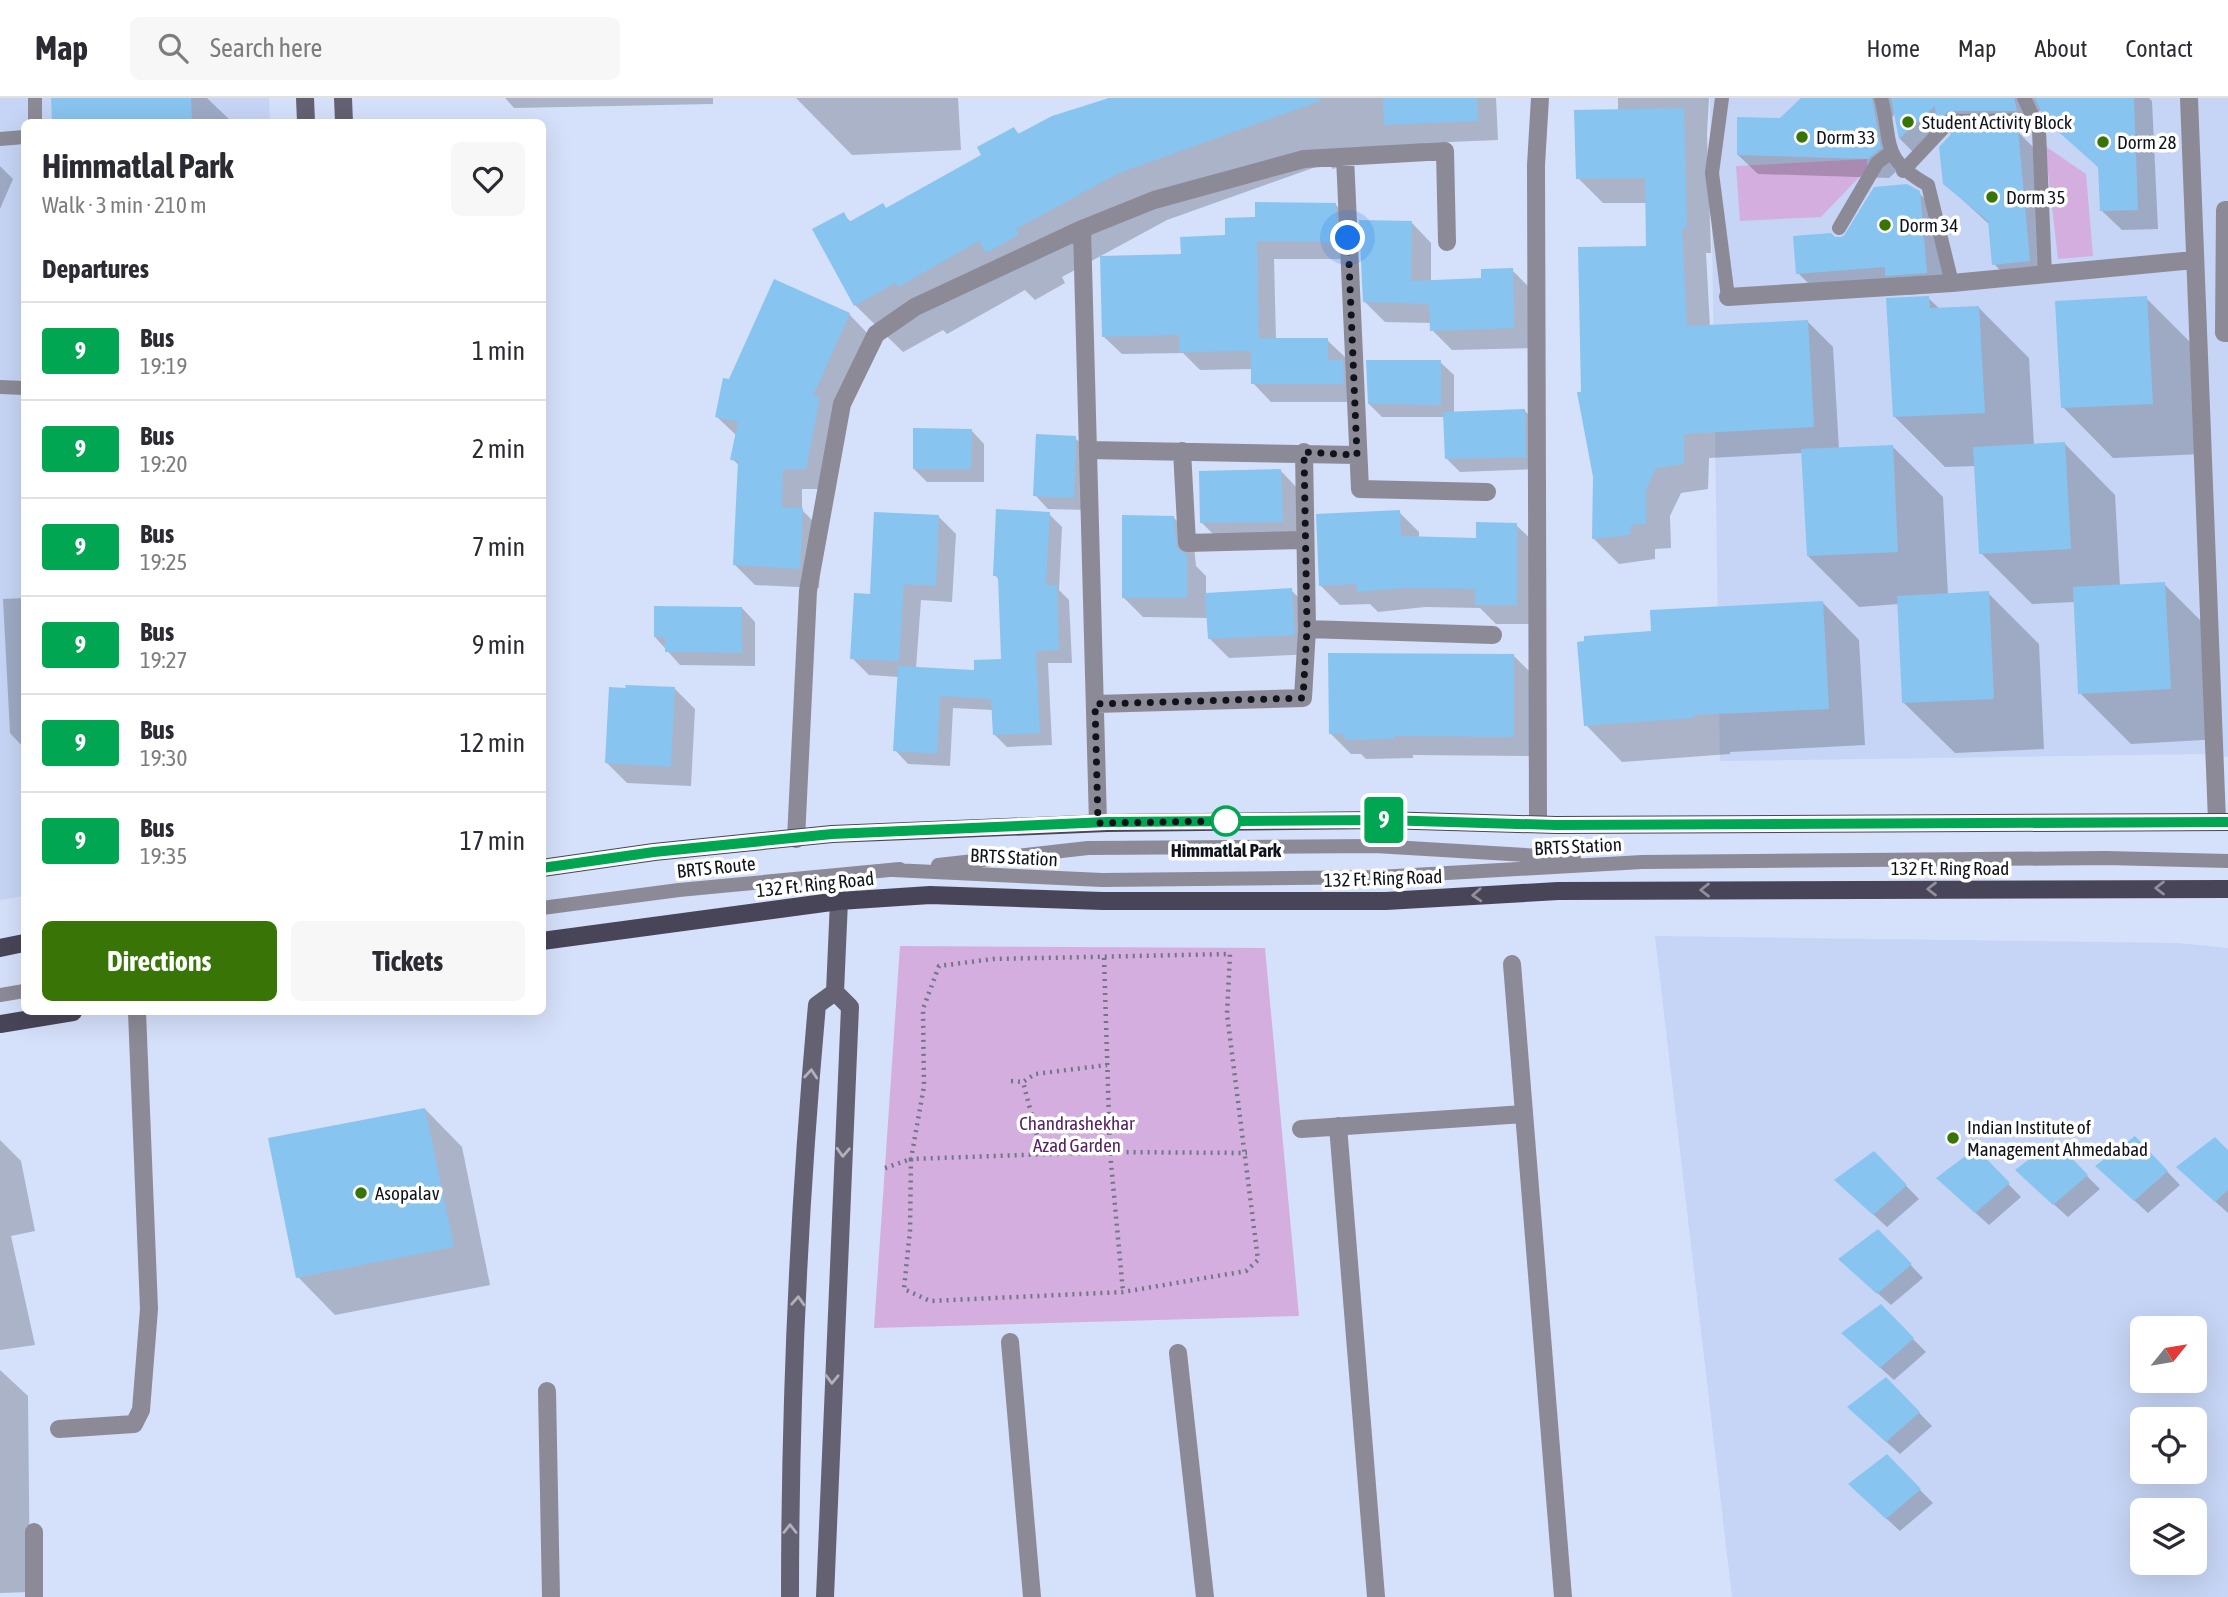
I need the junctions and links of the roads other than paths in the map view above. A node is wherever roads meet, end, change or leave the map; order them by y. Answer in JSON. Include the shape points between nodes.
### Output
{"nodes":[{"id":1,"x":35,"y":98,"type":"edge"},
{"id":2,"x":305,"y":98,"type":"edge"},
{"id":3,"x":343,"y":98,"type":"edge"},
{"id":4,"x":1541,"y":98,"type":"edge"},
{"id":5,"x":1721,"y":98,"type":"edge"},
{"id":6,"x":1881,"y":98,"type":"edge"},
{"id":7,"x":2024,"y":98,"type":"edge"},
{"id":8,"x":2189,"y":98,"type":"edge"},
{"id":9,"x":35,"y":119,"type":"edge"},
{"id":10,"x":306,"y":119,"type":"edge"},
{"id":11,"x":344,"y":119,"type":"edge"},
{"id":12,"x":2035,"y":120,"type":"junction"},
{"id":13,"x":21,"y":137,"type":"edge"},
{"id":14,"x":0,"y":139,"type":"edge"},
{"id":15,"x":1891,"y":152,"type":"junction"},
{"id":16,"x":1345,"y":156,"type":"junction"},
{"id":17,"x":1903,"y":171,"type":"junction"},
{"id":18,"x":2228,"y":210,"type":"edge"},
{"id":19,"x":1839,"y":228,"type":"dead end"},
{"id":20,"x":1082,"y":229,"type":"junction"},
{"id":21,"x":1447,"y":242,"type":"dead end"},
{"id":22,"x":2194,"y":260,"type":"junction"},
{"id":23,"x":2045,"y":275,"type":"junction"},
{"id":24,"x":1952,"y":283,"type":"junction"},
{"id":25,"x":1728,"y":297,"type":"joint"},
{"id":26,"x":2228,"y":333,"type":"edge"},
{"id":27,"x":0,"y":387,"type":"edge"},
{"id":28,"x":21,"y":387,"type":"edge"},
{"id":29,"x":1088,"y":450,"type":"junction"},
{"id":30,"x":1182,"y":451,"type":"junction"},
{"id":31,"x":1304,"y":452,"type":"junction"},
{"id":32,"x":1357,"y":455,"type":"junction"},
{"id":33,"x":1487,"y":492,"type":"dead end"},
{"id":34,"x":1304,"y":540,"type":"junction"},
{"id":35,"x":1307,"y":628,"type":"junction"},
{"id":36,"x":1493,"y":635,"type":"dead end"},
{"id":37,"x":1095,"y":704,"type":"junction"},
{"id":38,"x":2222,"y":822,"type":"edge"},
{"id":39,"x":1098,"y":823,"type":"junction"},
{"id":40,"x":1538,"y":824,"type":"junction"},
{"id":41,"x":796,"y":839,"type":"junction"},
{"id":42,"x":2228,"y":861,"type":"edge"},
{"id":43,"x":1642,"y":862,"type":"junction"},
{"id":44,"x":546,"y":867,"type":"edge"},
{"id":45,"x":893,"y":870,"type":"junction"},
{"id":46,"x":2228,"y":888,"type":"edge"},
{"id":47,"x":839,"y":901,"type":"junction"},
{"id":48,"x":546,"y":907,"type":"edge"},
{"id":49,"x":546,"y":941,"type":"edge"},
{"id":50,"x":21,"y":944,"type":"edge"},
{"id":51,"x":0,"y":948,"type":"edge"},
{"id":52,"x":1512,"y":964,"type":"dead end"},
{"id":53,"x":21,"y":992,"type":"edge"},
{"id":54,"x":835,"y":992,"type":"junction"},
{"id":55,"x":0,"y":995,"type":"edge"},
{"id":56,"x":55,"y":1015,"type":"edge"},
{"id":57,"x":137,"y":1015,"type":"edge"},
{"id":58,"x":0,"y":1024,"type":"edge"},
{"id":59,"x":1524,"y":1114,"type":"junction"},
{"id":60,"x":1338,"y":1126,"type":"junction"},
{"id":61,"x":1301,"y":1129,"type":"dead end"},
{"id":62,"x":1010,"y":1342,"type":"dead end"},
{"id":63,"x":1178,"y":1353,"type":"dead end"},
{"id":64,"x":547,"y":1391,"type":"dead end"},
{"id":65,"x":59,"y":1429,"type":"dead end"},
{"id":66,"x":34,"y":1532,"type":"dead end"},
{"id":67,"x":34,"y":1597,"type":"edge"},
{"id":68,"x":551,"y":1597,"type":"edge"},
{"id":69,"x":790,"y":1597,"type":"edge"},
{"id":70,"x":825,"y":1597,"type":"edge"},
{"id":71,"x":1032,"y":1597,"type":"edge"},
{"id":72,"x":1205,"y":1597,"type":"edge"},
{"id":73,"x":1376,"y":1597,"type":"edge"},
{"id":74,"x":1563,"y":1597,"type":"edge"}],
"edges":[{"from":1,"to":9,"type":"lane"},
{"from":2,"to":10,"type":"street"},
{"from":3,"to":11,"type":"street"},
{"from":4,"to":40,"type":"street","via":[[1536,165]]},
{"from":5,"to":25,"type":"lane","via":[[1712,173]]},
{"from":6,"to":15,"type":"lane"},
{"from":7,"to":12,"type":"lane"},
{"from":8,"to":22,"type":"street"},
{"from":12,"to":17,"type":"lane","via":[[1950,121]]},
{"from":12,"to":23,"type":"lane"},
{"from":13,"to":14,"type":"lane"},
{"from":15,"to":17,"type":"lane"},
{"from":15,"to":19,"type":"lane","via":[[1877,163]]},
{"from":16,"to":20,"type":"street","via":[[1304,159],[1154,200]]},
{"from":16,"to":21,"type":"street","via":[[1445,151]]},
{"from":16,"to":32,"type":"street"},
{"from":17,"to":24,"type":"lane","via":[[1928,185]]},
{"from":18,"to":26,"type":"street","via":[[2224,333]]},
{"from":20,"to":29,"type":"street"},
{"from":20,"to":41,"type":"street","via":[[915,307],[876,334],[842,404],[808,591]]},
{"from":22,"to":23,"type":"street"},
{"from":22,"to":38,"type":"street"},
{"from":23,"to":24,"type":"street"},
{"from":24,"to":25,"type":"street"},
{"from":27,"to":28,"type":"lane"},
{"from":29,"to":30,"type":"street"},
{"from":29,"to":37,"type":"street"},
{"from":30,"to":31,"type":"street"},
{"from":30,"to":34,"type":"street","via":[[1187,543]]},
{"from":31,"to":32,"type":"street"},
{"from":31,"to":34,"type":"street"},
{"from":32,"to":33,"type":"street","via":[[1360,489]]},
{"from":34,"to":35,"type":"street"},
{"from":35,"to":36,"type":"street"},
{"from":35,"to":37,"type":"street","via":[[1303,698]]},
{"from":37,"to":39,"type":"street"},
{"from":38,"to":40,"type":"main road"},
{"from":39,"to":40,"type":"main road","via":[[1382,820]]},
{"from":39,"to":41,"type":"main road","via":[[929,828]]},
{"from":41,"to":44,"type":"main road"},
{"from":42,"to":43,"type":"lane"},
{"from":43,"to":45,"type":"lane","name":"BRTS Station","via":[[1378,877],[1102,880]]},
{"from":43,"to":45,"type":"lane","name":"BRTS Station","via":[[1375,846],[1087,848]]},
{"from":45,"to":48,"type":"lane","name":"BRTS Route"},
{"from":46,"to":47,"type":"main road","name":"132 Ft. Ring Road","one_way":true,"via":[[1558,891],[1386,901],[1102,901],[930,895]]},
{"from":47,"to":49,"type":"main road","name":"132 Ft. Ring Road"},
{"from":47,"to":54,"type":"street"},
{"from":50,"to":51,"type":"main road"},
{"from":52,"to":59,"type":"street"},
{"from":53,"to":55,"type":"lane"},
{"from":69,"to":54,"type":"street","one_way":true,"via":[[790,1476],[808,1105],[817,1005]]},
{"from":54,"to":70,"type":"street","one_way":true,"via":[[850,1007]]},
{"from":56,"to":58,"type":"main road"},
{"from":57,"to":65,"type":"street","via":[[149,1309],[141,1410],[134,1424]]},
{"from":59,"to":60,"type":"street"},
{"from":59,"to":74,"type":"street"},
{"from":60,"to":61,"type":"street"},
{"from":60,"to":73,"type":"street"},
{"from":62,"to":71,"type":"street"},
{"from":63,"to":72,"type":"street"},
{"from":64,"to":68,"type":"street"},
{"from":66,"to":67,"type":"street"}]}
